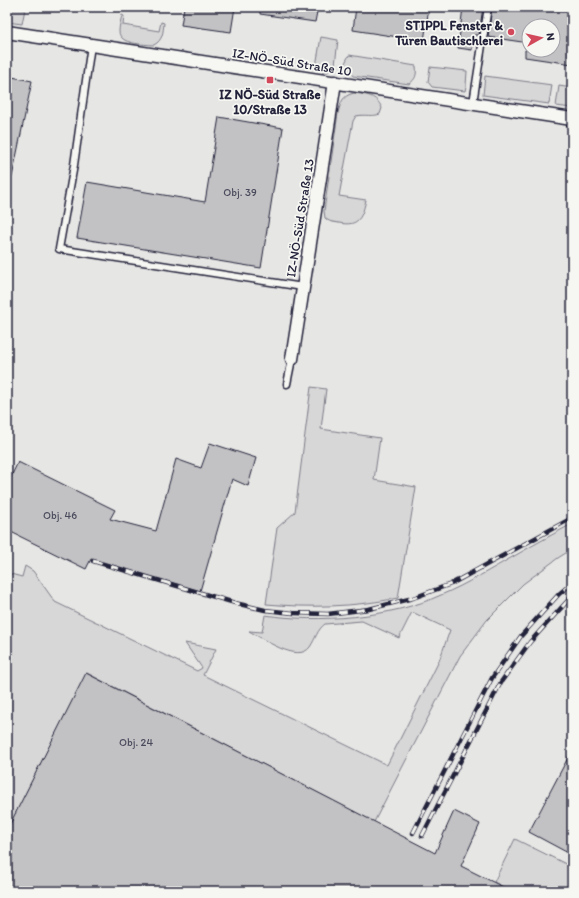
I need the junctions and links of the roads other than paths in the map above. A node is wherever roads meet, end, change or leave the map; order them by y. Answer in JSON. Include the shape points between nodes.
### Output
{"nodes":[{"id":1,"x":488,"y":7,"type":"edge"},
{"id":2,"x":7,"y":32,"type":"edge"},
{"id":3,"x":90,"y":45,"type":"junction"},
{"id":4,"x":335,"y":82,"type":"junction"},
{"id":5,"x":473,"y":103,"type":"junction"},
{"id":6,"x":572,"y":118,"type":"edge"},
{"id":7,"x":303,"y":287,"type":"junction"},
{"id":8,"x":292,"y":359,"type":"joint"},
{"id":9,"x":287,"y":384,"type":"dead end"}],
"edges":[{"from":1,"to":5,"type":"lane"},
{"from":2,"to":3,"type":"street","name":"IZ-NÖ-Süd Straße 10"},
{"from":3,"to":4,"type":"street","name":"IZ-NÖ-Süd Straße 10"},
{"from":3,"to":7,"type":"lane","via":[[74,165],[59,249]]},
{"from":4,"to":5,"type":"street","name":"IZ-NÖ-Süd Straße 10"},
{"from":4,"to":7,"type":"street","name":"IZ-NÖ-Süd Straße 13"},
{"from":5,"to":6,"type":"street","name":"IZ-NÖ-Süd Straße 10"},
{"from":7,"to":8,"type":"street","name":"IZ-NÖ-Süd Straße 13"},
{"from":8,"to":9,"type":"lane"}]}
